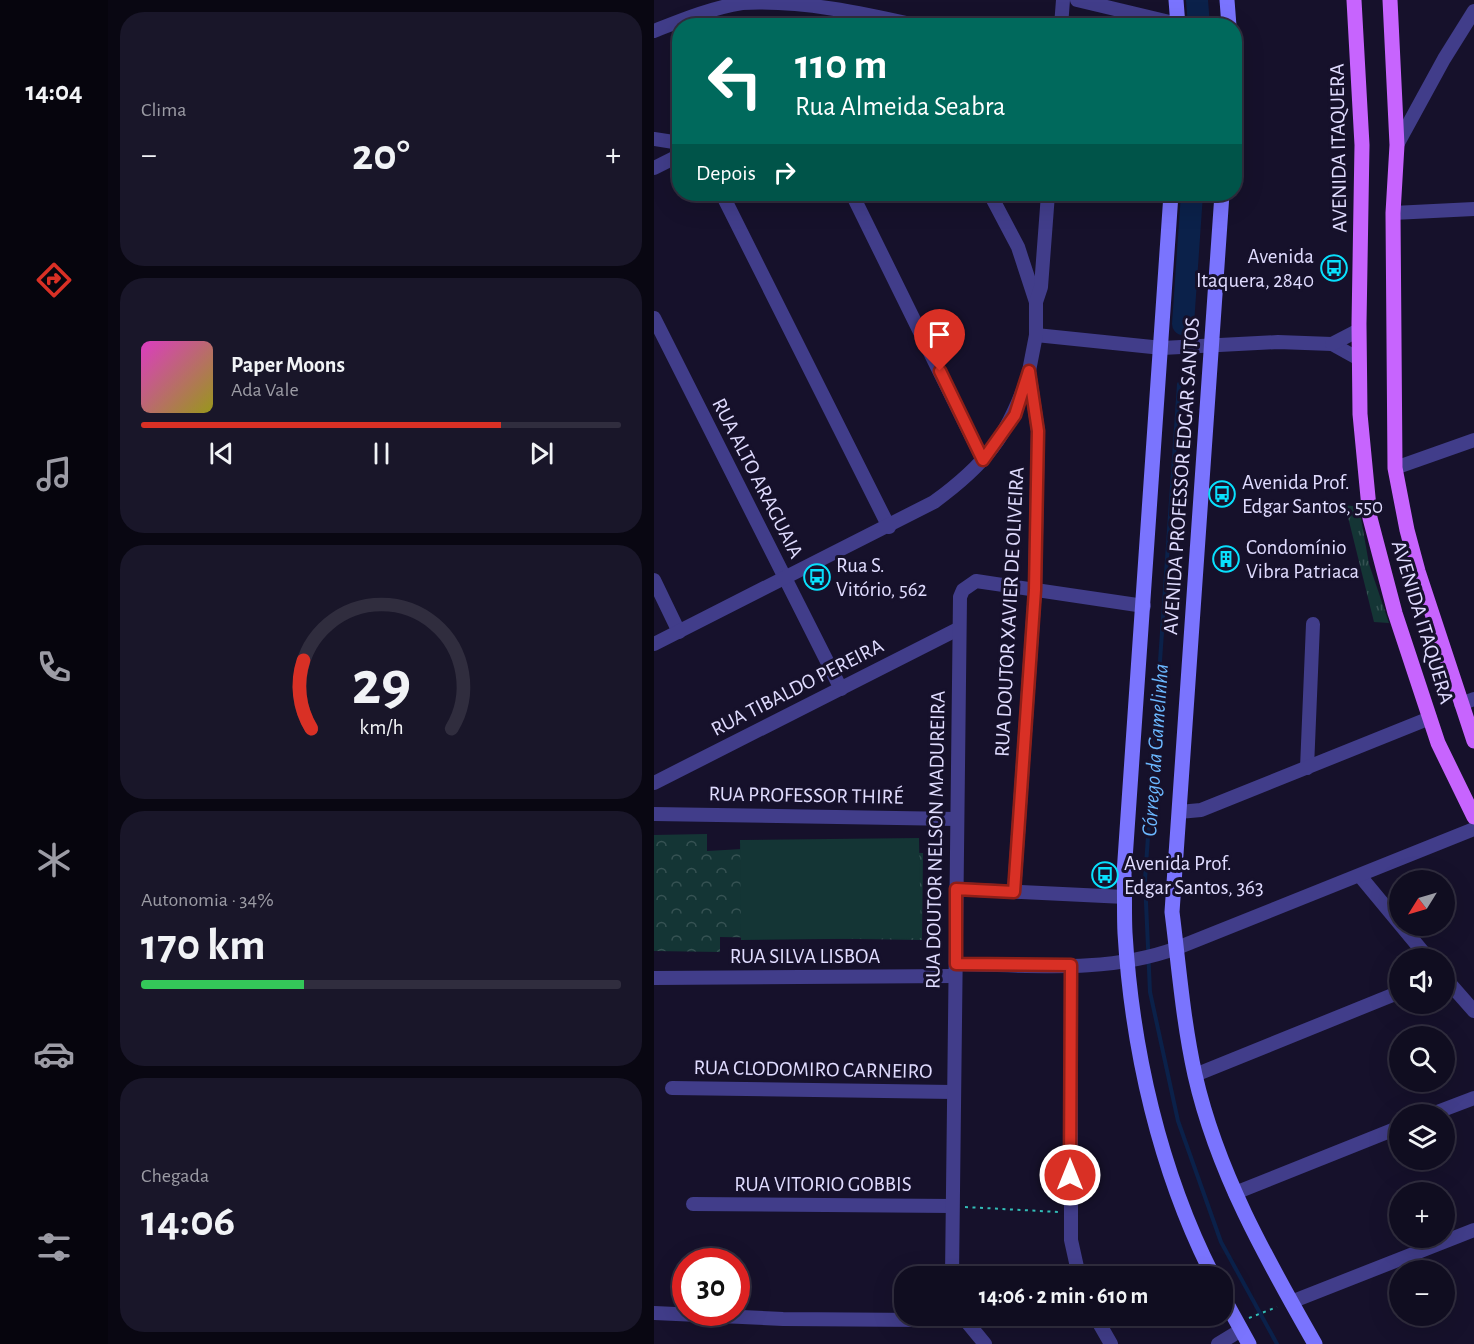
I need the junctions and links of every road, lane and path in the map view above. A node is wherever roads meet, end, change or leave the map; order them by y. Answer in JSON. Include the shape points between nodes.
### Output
{"nodes":[{"id":1,"x":1063,"y":0,"type":"edge"},
{"id":2,"x":1077,"y":0,"type":"edge"},
{"id":3,"x":1176,"y":0,"type":"edge"},
{"id":4,"x":1227,"y":0,"type":"edge"},
{"id":5,"x":1354,"y":0,"type":"edge"},
{"id":6,"x":1390,"y":0,"type":"edge"},
{"id":7,"x":1474,"y":11,"type":"edge"},
{"id":8,"x":688,"y":18,"type":"edge"},
{"id":9,"x":879,"y":18,"type":"edge"},
{"id":10,"x":1062,"y":18,"type":"edge"},
{"id":11,"x":1150,"y":18,"type":"edge"},
{"id":12,"x":1177,"y":18,"type":"edge"},
{"id":13,"x":1228,"y":18,"type":"edge"},
{"id":14,"x":672,"y":24,"type":"edge"},
{"id":15,"x":654,"y":31,"type":"edge"},
{"id":16,"x":654,"y":139,"type":"edge"},
{"id":17,"x":672,"y":142,"type":"edge"},
{"id":18,"x":1397,"y":145,"type":"junction"},
{"id":19,"x":672,"y":159,"type":"edge"},
{"id":20,"x":654,"y":168,"type":"edge"},
{"id":21,"x":726,"y":201,"type":"edge"},
{"id":22,"x":855,"y":201,"type":"edge"},
{"id":23,"x":994,"y":201,"type":"edge"},
{"id":24,"x":1047,"y":201,"type":"edge"},
{"id":25,"x":1171,"y":201,"type":"edge"},
{"id":26,"x":1221,"y":201,"type":"edge"},
{"id":27,"x":1474,"y":209,"type":"edge"},
{"id":28,"x":1393,"y":213,"type":"junction"},
{"id":29,"x":1036,"y":302,"type":"junction"},
{"id":30,"x":654,"y":318,"type":"edge"},
{"id":31,"x":1359,"y":330,"type":"junction"},
{"id":32,"x":1036,"y":335,"type":"junction"},
{"id":33,"x":1332,"y":344,"type":"junction"},
{"id":34,"x":1211,"y":346,"type":"junction"},
{"id":35,"x":1162,"y":348,"type":"junction"},
{"id":36,"x":1359,"y":359,"type":"junction"},
{"id":37,"x":1029,"y":371,"type":"junction"},
{"id":38,"x":1474,"y":440,"type":"edge"},
{"id":39,"x":983,"y":460,"type":"junction"},
{"id":40,"x":1395,"y":468,"type":"junction"},
{"id":41,"x":889,"y":527,"type":"junction"},
{"id":42,"x":786,"y":578,"type":"junction"},
{"id":43,"x":654,"y":580,"type":"edge"},
{"id":44,"x":1035,"y":590,"type":"junction"},
{"id":45,"x":1144,"y":606,"type":"junction"},
{"id":46,"x":1313,"y":624,"type":"dead end"},
{"id":47,"x":958,"y":629,"type":"junction"},
{"id":48,"x":679,"y":632,"type":"junction"},
{"id":49,"x":654,"y":644,"type":"edge"},
{"id":50,"x":841,"y":689,"type":"junction"},
{"id":51,"x":1467,"y":702,"type":"edge"},
{"id":52,"x":1430,"y":718,"type":"junction"},
{"id":53,"x":1474,"y":741,"type":"edge"},
{"id":54,"x":1307,"y":768,"type":"junction"},
{"id":55,"x":654,"y":783,"type":"edge"},
{"id":56,"x":1179,"y":812,"type":"junction"},
{"id":57,"x":654,"y":813,"type":"edge"},
{"id":58,"x":1474,"y":817,"type":"edge"},
{"id":59,"x":956,"y":819,"type":"junction"},
{"id":60,"x":1474,"y":829,"type":"edge"},
{"id":61,"x":1360,"y":876,"type":"junction"},
{"id":62,"x":956,"y":889,"type":"junction"},
{"id":63,"x":1014,"y":892,"type":"junction"},
{"id":64,"x":1125,"y":897,"type":"junction"},
{"id":65,"x":1420,"y":948,"type":"edge"},
{"id":66,"x":1171,"y":950,"type":"junction"},
{"id":67,"x":1134,"y":961,"type":"junction"},
{"id":68,"x":1071,"y":965,"type":"junction"},
{"id":69,"x":955,"y":970,"type":"junction"},
{"id":70,"x":654,"y":978,"type":"edge"},
{"id":71,"x":1455,"y":989,"type":"edge"},
{"id":72,"x":1389,"y":996,"type":"edge"},
{"id":73,"x":1474,"y":1011,"type":"edge"},
{"id":74,"x":1195,"y":1075,"type":"junction"},
{"id":75,"x":672,"y":1089,"type":"dead end"},
{"id":76,"x":953,"y":1092,"type":"junction"},
{"id":77,"x":1474,"y":1098,"type":"edge"},
{"id":78,"x":1455,"y":1105,"type":"edge"},
{"id":79,"x":1389,"y":1131,"type":"edge"},
{"id":80,"x":1235,"y":1192,"type":"junction"},
{"id":81,"x":693,"y":1204,"type":"dead end"},
{"id":82,"x":952,"y":1206,"type":"junction"},
{"id":83,"x":1070,"y":1212,"type":"junction"},
{"id":84,"x":1474,"y":1230,"type":"edge"},
{"id":85,"x":952,"y":1266,"type":"edge"},
{"id":86,"x":1077,"y":1266,"type":"edge"},
{"id":87,"x":1208,"y":1266,"type":"edge"},
{"id":88,"x":1291,"y":1302,"type":"junction"},
{"id":89,"x":1275,"y":1308,"type":"dead end"},
{"id":90,"x":1233,"y":1309,"type":"edge"},
{"id":91,"x":654,"y":1313,"type":"edge"},
{"id":92,"x":894,"y":1320,"type":"edge"},
{"id":93,"x":1245,"y":1324,"type":"junction"},
{"id":94,"x":970,"y":1326,"type":"edge"},
{"id":95,"x":1101,"y":1326,"type":"edge"},
{"id":96,"x":985,"y":1344,"type":"edge"},
{"id":97,"x":1111,"y":1344,"type":"edge"},
{"id":98,"x":1218,"y":1344,"type":"edge"},
{"id":99,"x":1249,"y":1344,"type":"edge"},
{"id":100,"x":1315,"y":1344,"type":"edge"}],
"edges":[{"from":1,"to":10,"type":"street"},
{"from":2,"to":11,"type":"street"},
{"from":3,"to":12,"type":"main road"},
{"from":4,"to":13,"type":"main road"},
{"from":5,"to":31,"type":"main road","name":"AVENIDA ITAQUERA","via":[[1362,145]]},
{"from":6,"to":18,"type":"main road","name":"AVENIDA ITAQUERA"},
{"from":7,"to":18,"type":"street"},
{"from":8,"to":9,"type":"street","via":[[742,3],[780,1]]},
{"from":14,"to":15,"type":"street"},
{"from":16,"to":17,"type":"street"},
{"from":18,"to":28,"type":"main road","name":"AVENIDA ITAQUERA"},
{"from":19,"to":20,"type":"street"},
{"from":21,"to":41,"type":"street"},
{"from":22,"to":39,"type":"street"},
{"from":23,"to":29,"type":"street","via":[[1018,247]]},
{"from":24,"to":29,"type":"street","name":"RUA DOUTOR XAVIER DE OLIVEIRA","via":[[1041,287]]},
{"from":25,"to":35,"type":"main road","name":"AVENIDA PROFESSOR EDGAR SANTOS"},
{"from":26,"to":34,"type":"main road","name":"AVENIDA PROFESSOR EDGAR SANTOS"},
{"from":27,"to":28,"type":"street"},
{"from":28,"to":40,"type":"main road","name":"AVENIDA ITAQUERA"},
{"from":29,"to":32,"type":"street","name":"RUA DOUTOR XAVIER DE OLIVEIRA"},
{"from":30,"to":42,"type":"street","name":"RUA ALTO ARAGUAIA"},
{"from":31,"to":33,"type":"street"},
{"from":31,"to":36,"type":"main road","name":"AVENIDA ITAQUERA"},
{"from":32,"to":35,"type":"street"},
{"from":32,"to":37,"type":"street","name":"RUA DOUTOR XAVIER DE OLIVEIRA"},
{"from":33,"to":34,"type":"street","via":[[1269,342]]},
{"from":33,"to":36,"type":"street"},
{"from":34,"to":35,"type":"street"},
{"from":34,"to":56,"type":"main road","name":"AVENIDA PROFESSOR EDGAR SANTOS"},
{"from":35,"to":45,"type":"main road","name":"AVENIDA PROFESSOR EDGAR SANTOS"},
{"from":36,"to":52,"type":"main road","name":"AVENIDA ITAQUERA","via":[[1370,518],[1386,582]]},
{"from":37,"to":39,"type":"street","via":[[1015,415]]},
{"from":37,"to":44,"type":"street","name":"RUA DOUTOR XAVIER DE OLIVEIRA","via":[[1038,431]]},
{"from":38,"to":40,"type":"street"},
{"from":39,"to":41,"type":"street","via":[[958,485]]},
{"from":40,"to":51,"type":"main road","name":"AVENIDA ITAQUERA","via":[[1418,571]]},
{"from":41,"to":42,"type":"street"},
{"from":42,"to":48,"type":"street"},
{"from":42,"to":50,"type":"street","name":"RUA ALTO ARAGUAIA"},
{"from":43,"to":48,"type":"street"},
{"from":44,"to":45,"type":"street","name":"RUA DOUTOR NELSON MADUREIRA"},
{"from":44,"to":47,"type":"street","name":"RUA DOUTOR NELSON MADUREIRA","via":[[1002,583],[969,584],[960,597]]},
{"from":44,"to":63,"type":"street","name":"RUA DOUTOR XAVIER DE OLIVEIRA"},
{"from":45,"to":64,"type":"main road","name":"AVENIDA PROFESSOR EDGAR SANTOS"},
{"from":46,"to":54,"type":"street"},
{"from":47,"to":50,"type":"street","name":"RUA TIBALDO PEREIRA"},
{"from":47,"to":59,"type":"street","name":"RUA DOUTOR NELSON MADUREIRA"},
{"from":48,"to":49,"type":"street"},
{"from":50,"to":55,"type":"street","name":"RUA TIBALDO PEREIRA"},
{"from":51,"to":53,"type":"main road","name":"AVENIDA ITAQUERA"},
{"from":52,"to":54,"type":"street"},
{"from":52,"to":58,"type":"main road","name":"AVENIDA ITAQUERA"},
{"from":54,"to":56,"type":"street","via":[[1201,810]]},
{"from":56,"to":66,"type":"main road","name":"AVENIDA PROFESSOR EDGAR SANTOS"},
{"from":57,"to":59,"type":"street","name":"RUA PROFESSOR THIRÉ"},
{"from":59,"to":62,"type":"street","name":"RUA DOUTOR NELSON MADUREIRA"},
{"from":60,"to":61,"type":"street","name":"RUA SILVA LISBOA"},
{"from":61,"to":65,"type":"street"},
{"from":61,"to":66,"type":"street","name":"RUA SILVA LISBOA"},
{"from":62,"to":63,"type":"street"},
{"from":62,"to":69,"type":"street","name":"RUA DOUTOR NELSON MADUREIRA"},
{"from":63,"to":64,"type":"street"},
{"from":64,"to":67,"type":"main road","name":"AVENIDA PROFESSOR EDGAR SANTOS"},
{"from":66,"to":67,"type":"street","name":"RUA SILVA LISBOA"},
{"from":66,"to":74,"type":"main road","name":"AVENIDA PROFESSOR EDGAR SANTOS"},
{"from":67,"to":68,"type":"street","name":"RUA SILVA LISBOA"},
{"from":67,"to":87,"type":"main road","name":"AVENIDA PROFESSOR EDGAR SANTOS","via":[[1139,1042],[1162,1143],[1185,1215]]},
{"from":68,"to":69,"type":"street","name":"RUA SILVA LISBOA"},
{"from":68,"to":83,"type":"street"},
{"from":69,"to":70,"type":"street","name":"RUA SILVA LISBOA"},
{"from":69,"to":76,"type":"street","name":"RUA DOUTOR NELSON MADUREIRA"},
{"from":71,"to":73,"type":"street"},
{"from":72,"to":74,"type":"street"},
{"from":74,"to":80,"type":"main road","name":"AVENIDA PROFESSOR EDGAR SANTOS"},
{"from":75,"to":76,"type":"street","name":"RUA CLODOMIRO CARNEIRO"},
{"from":76,"to":82,"type":"street","name":"RUA DOUTOR NELSON MADUREIRA"},
{"from":77,"to":78,"type":"street"},
{"from":79,"to":80,"type":"street"},
{"from":80,"to":88,"type":"main road","name":"AVENIDA PROFESSOR EDGAR SANTOS"},
{"from":81,"to":82,"type":"street","name":"RUA VITORIO GOBBIS"},
{"from":82,"to":83,"type":"path"},
{"from":82,"to":85,"type":"street","name":"RUA DOUTOR NELSON MADUREIRA"},
{"from":83,"to":86,"type":"street"},
{"from":84,"to":88,"type":"street"},
{"from":88,"to":100,"type":"main road","name":"AVENIDA PROFESSOR EDGAR SANTOS"},
{"from":89,"to":93,"type":"path"},
{"from":90,"to":93,"type":"main road"},
{"from":91,"to":92,"type":"street"},
{"from":93,"to":98,"type":"street"},
{"from":93,"to":99,"type":"main road"},
{"from":94,"to":96,"type":"street"},
{"from":95,"to":97,"type":"street"}]}
